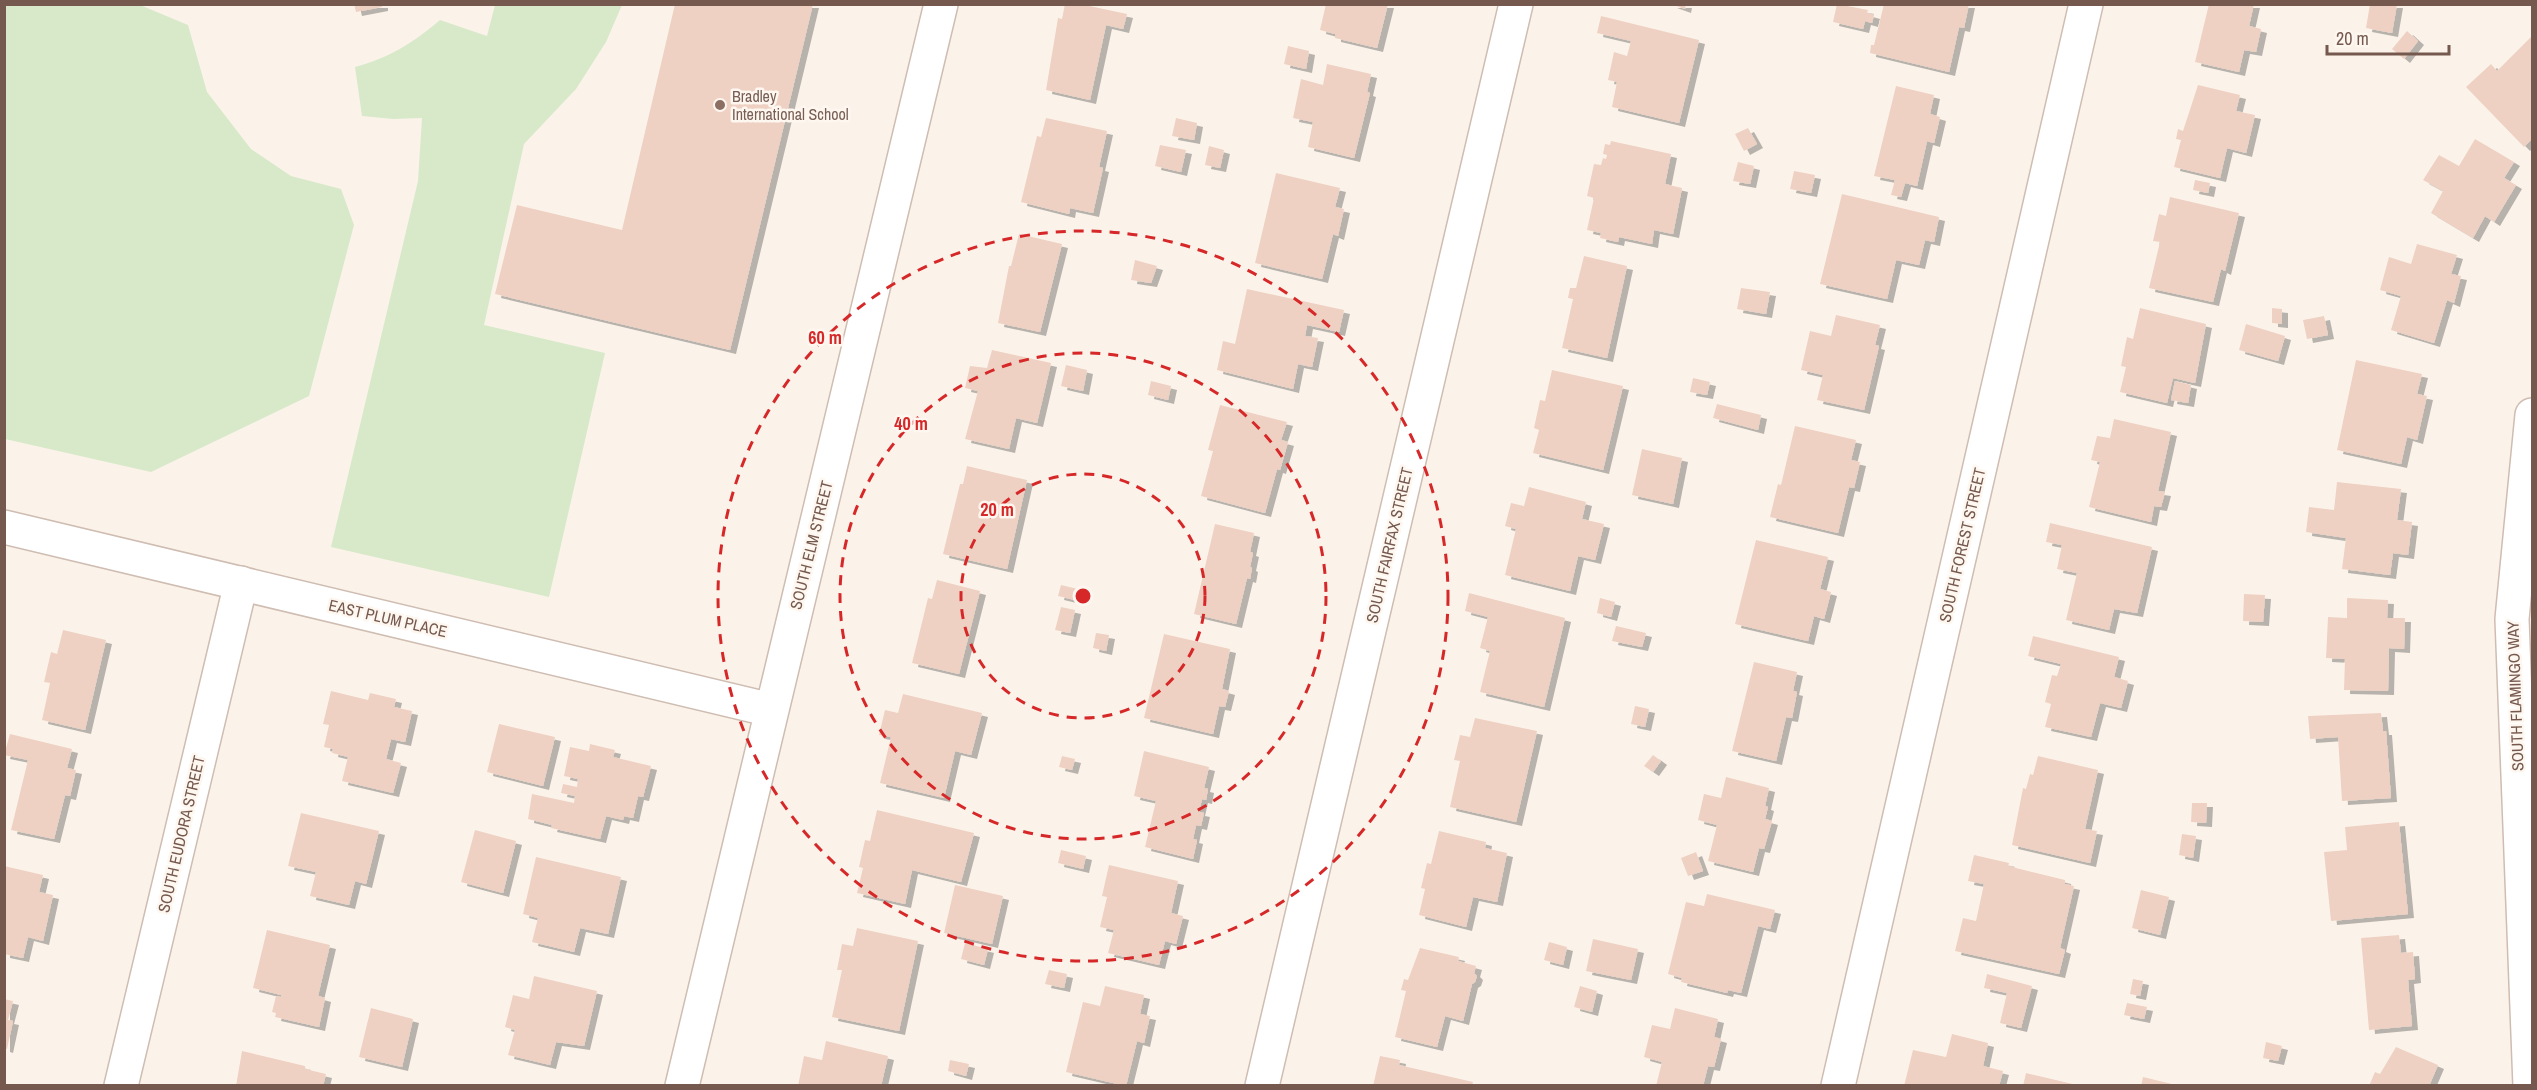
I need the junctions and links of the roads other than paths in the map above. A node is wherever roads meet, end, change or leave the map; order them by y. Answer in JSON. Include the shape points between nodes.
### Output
{"nodes":[{"id":1,"x":941,"y":4,"type":"edge"},
{"id":2,"x":1516,"y":4,"type":"edge"},
{"id":3,"x":2086,"y":4,"type":"edge"},
{"id":4,"x":2532,"y":415,"type":"edge"},
{"id":5,"x":4,"y":527,"type":"edge"},
{"id":6,"x":241,"y":583,"type":"junction"},
{"id":7,"x":771,"y":710,"type":"junction"},
{"id":8,"x":121,"y":1086,"type":"edge"},
{"id":9,"x":682,"y":1086,"type":"edge"},
{"id":10,"x":1262,"y":1086,"type":"edge"},
{"id":11,"x":1838,"y":1086,"type":"edge"},
{"id":12,"x":2530,"y":1086,"type":"edge"}],
"edges":[{"from":1,"to":7,"type":"street","name":"SOUTH ELM STREET"},
{"from":2,"to":10,"type":"street","name":"SOUTH FAIRFAX STREET"},
{"from":3,"to":11,"type":"street","name":"SOUTH FOREST STREET"},
{"from":4,"to":12,"type":"street","name":"SOUTH FLAMINGO WAY","via":[[2512,620]]},
{"from":5,"to":6,"type":"street","name":"EAST PLUM PLACE"},
{"from":6,"to":7,"type":"street","name":"EAST PLUM PLACE"},
{"from":6,"to":8,"type":"street","name":"SOUTH EUDORA STREET"},
{"from":7,"to":9,"type":"street","name":"SOUTH ELM STREET"}]}
